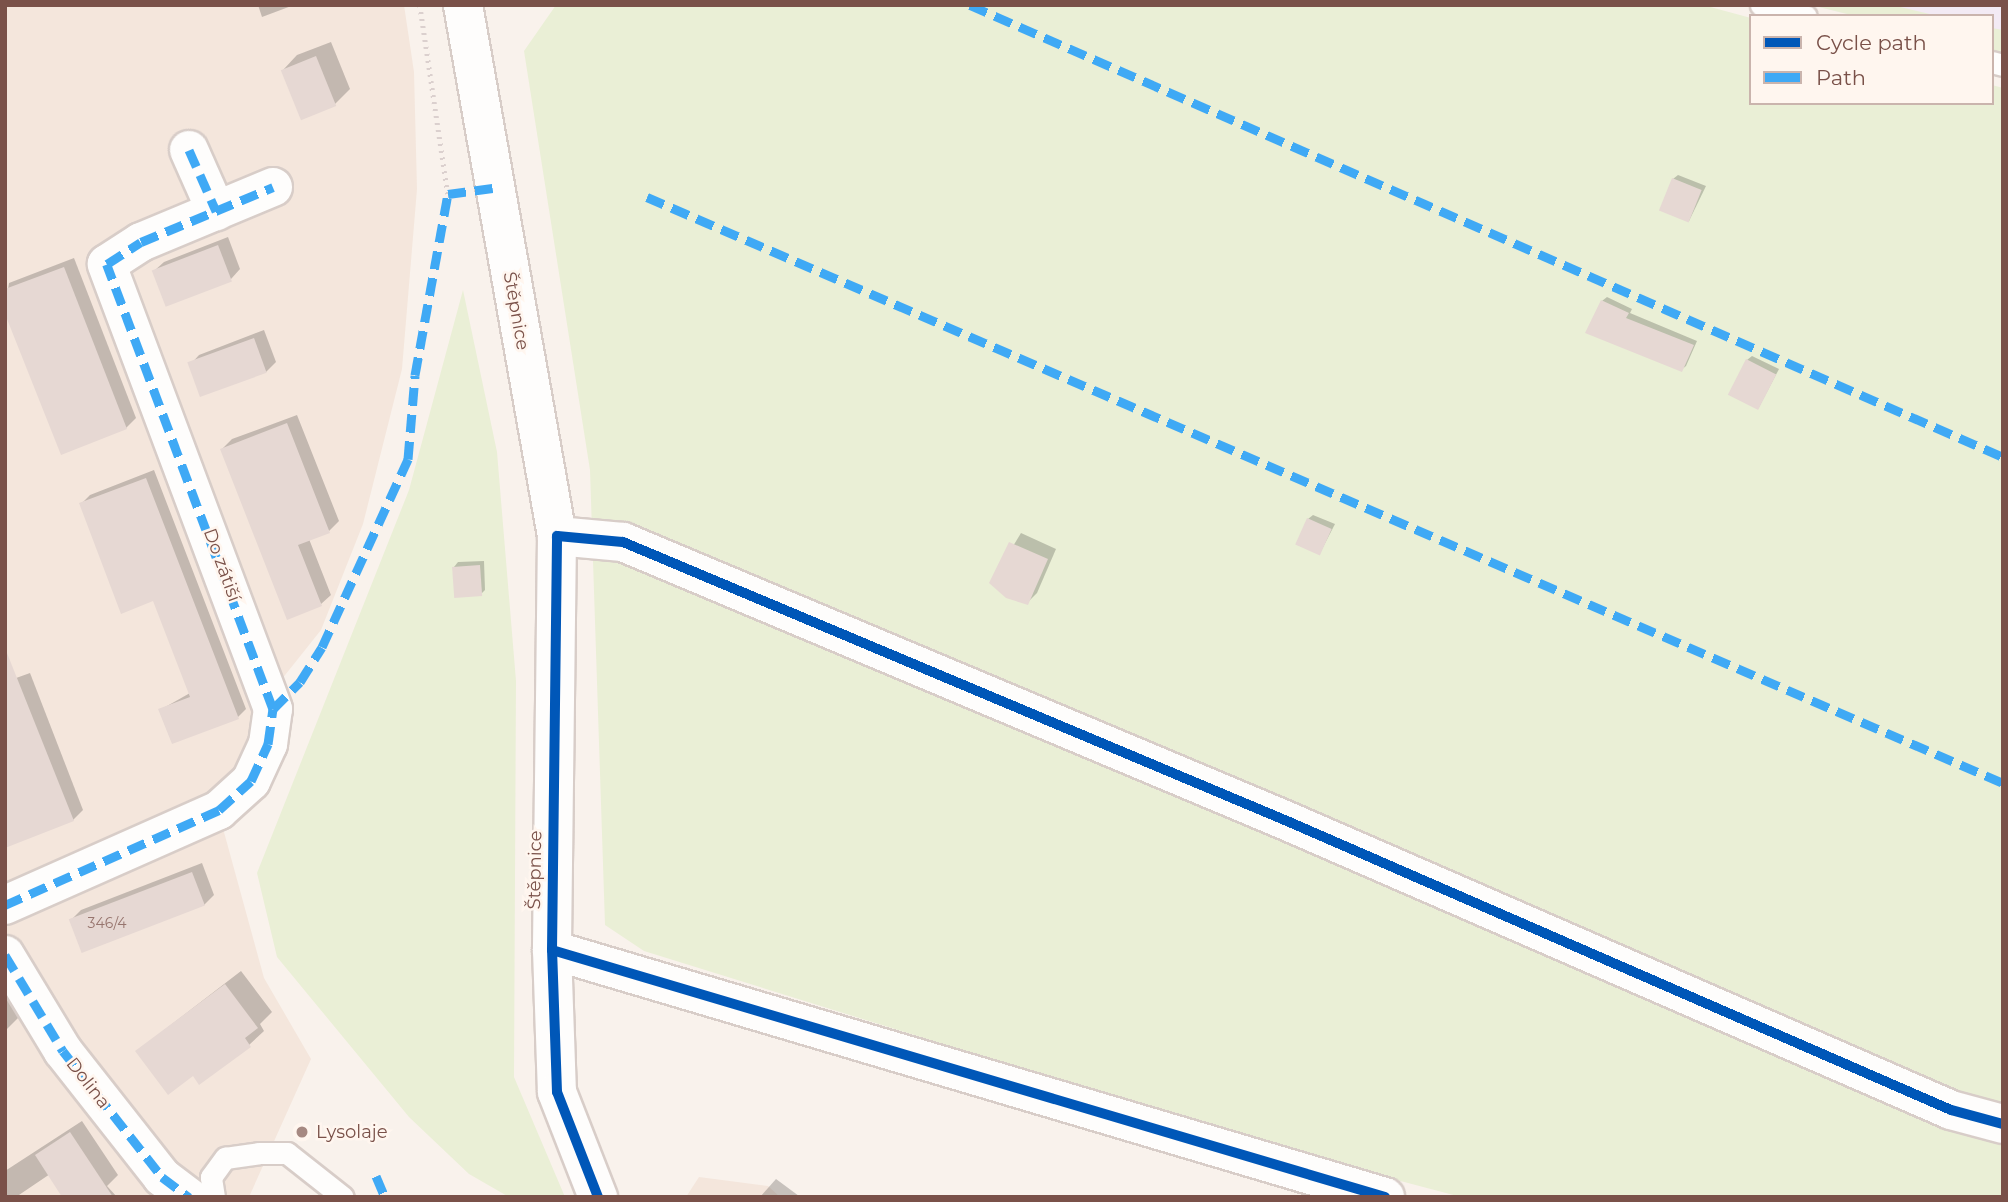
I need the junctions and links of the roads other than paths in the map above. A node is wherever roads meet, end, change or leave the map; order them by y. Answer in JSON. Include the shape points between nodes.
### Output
{"nodes":[{"id":1,"x":464,"y":5,"type":"edge"},
{"id":2,"x":1761,"y":5,"type":"edge"},
{"id":3,"x":1798,"y":14,"type":"edge"},
{"id":4,"x":189,"y":150,"type":"dead end"},
{"id":5,"x":273,"y":187,"type":"dead end"},
{"id":6,"x":216,"y":211,"type":"junction"},
{"id":7,"x":556,"y":536,"type":"junction"},
{"id":8,"x":5,"y":905,"type":"edge"},
{"id":9,"x":552,"y":950,"type":"junction"},
{"id":10,"x":5,"y":955,"type":"edge"},
{"id":11,"x":2003,"y":1124,"type":"edge"},
{"id":12,"x":189,"y":1197,"type":"edge"},
{"id":13,"x":214,"y":1197,"type":"edge"},
{"id":14,"x":343,"y":1197,"type":"edge"},
{"id":15,"x":598,"y":1197,"type":"edge"},
{"id":16,"x":1385,"y":1197,"type":"edge"}],
"edges":[{"from":1,"to":7,"type":"street","name":"Štěpnice"},
{"from":2,"to":3,"type":"lane"},
{"from":4,"to":6,"type":"street"},
{"from":5,"to":6,"type":"street","name":"Do zátiší"},
{"from":6,"to":8,"type":"street","name":"Do zátiší","via":[[141,243],[107,264],[273,709],[268,744],[251,781],[219,810]]},
{"from":7,"to":9,"type":"street","name":"Štěpnice"},
{"from":7,"to":11,"type":"street","via":[[623,542],[1287,821],[1951,1110]]},
{"from":9,"to":15,"type":"street","name":"Štěpnice","via":[[557,1092]]},
{"from":9,"to":16,"type":"street"},
{"from":10,"to":12,"type":"street","name":"Dolina","via":[[63,1051],[162,1177]]},
{"from":13,"to":14,"type":"lane","via":[[211,1177],[225,1158],[287,1153]]}]}
